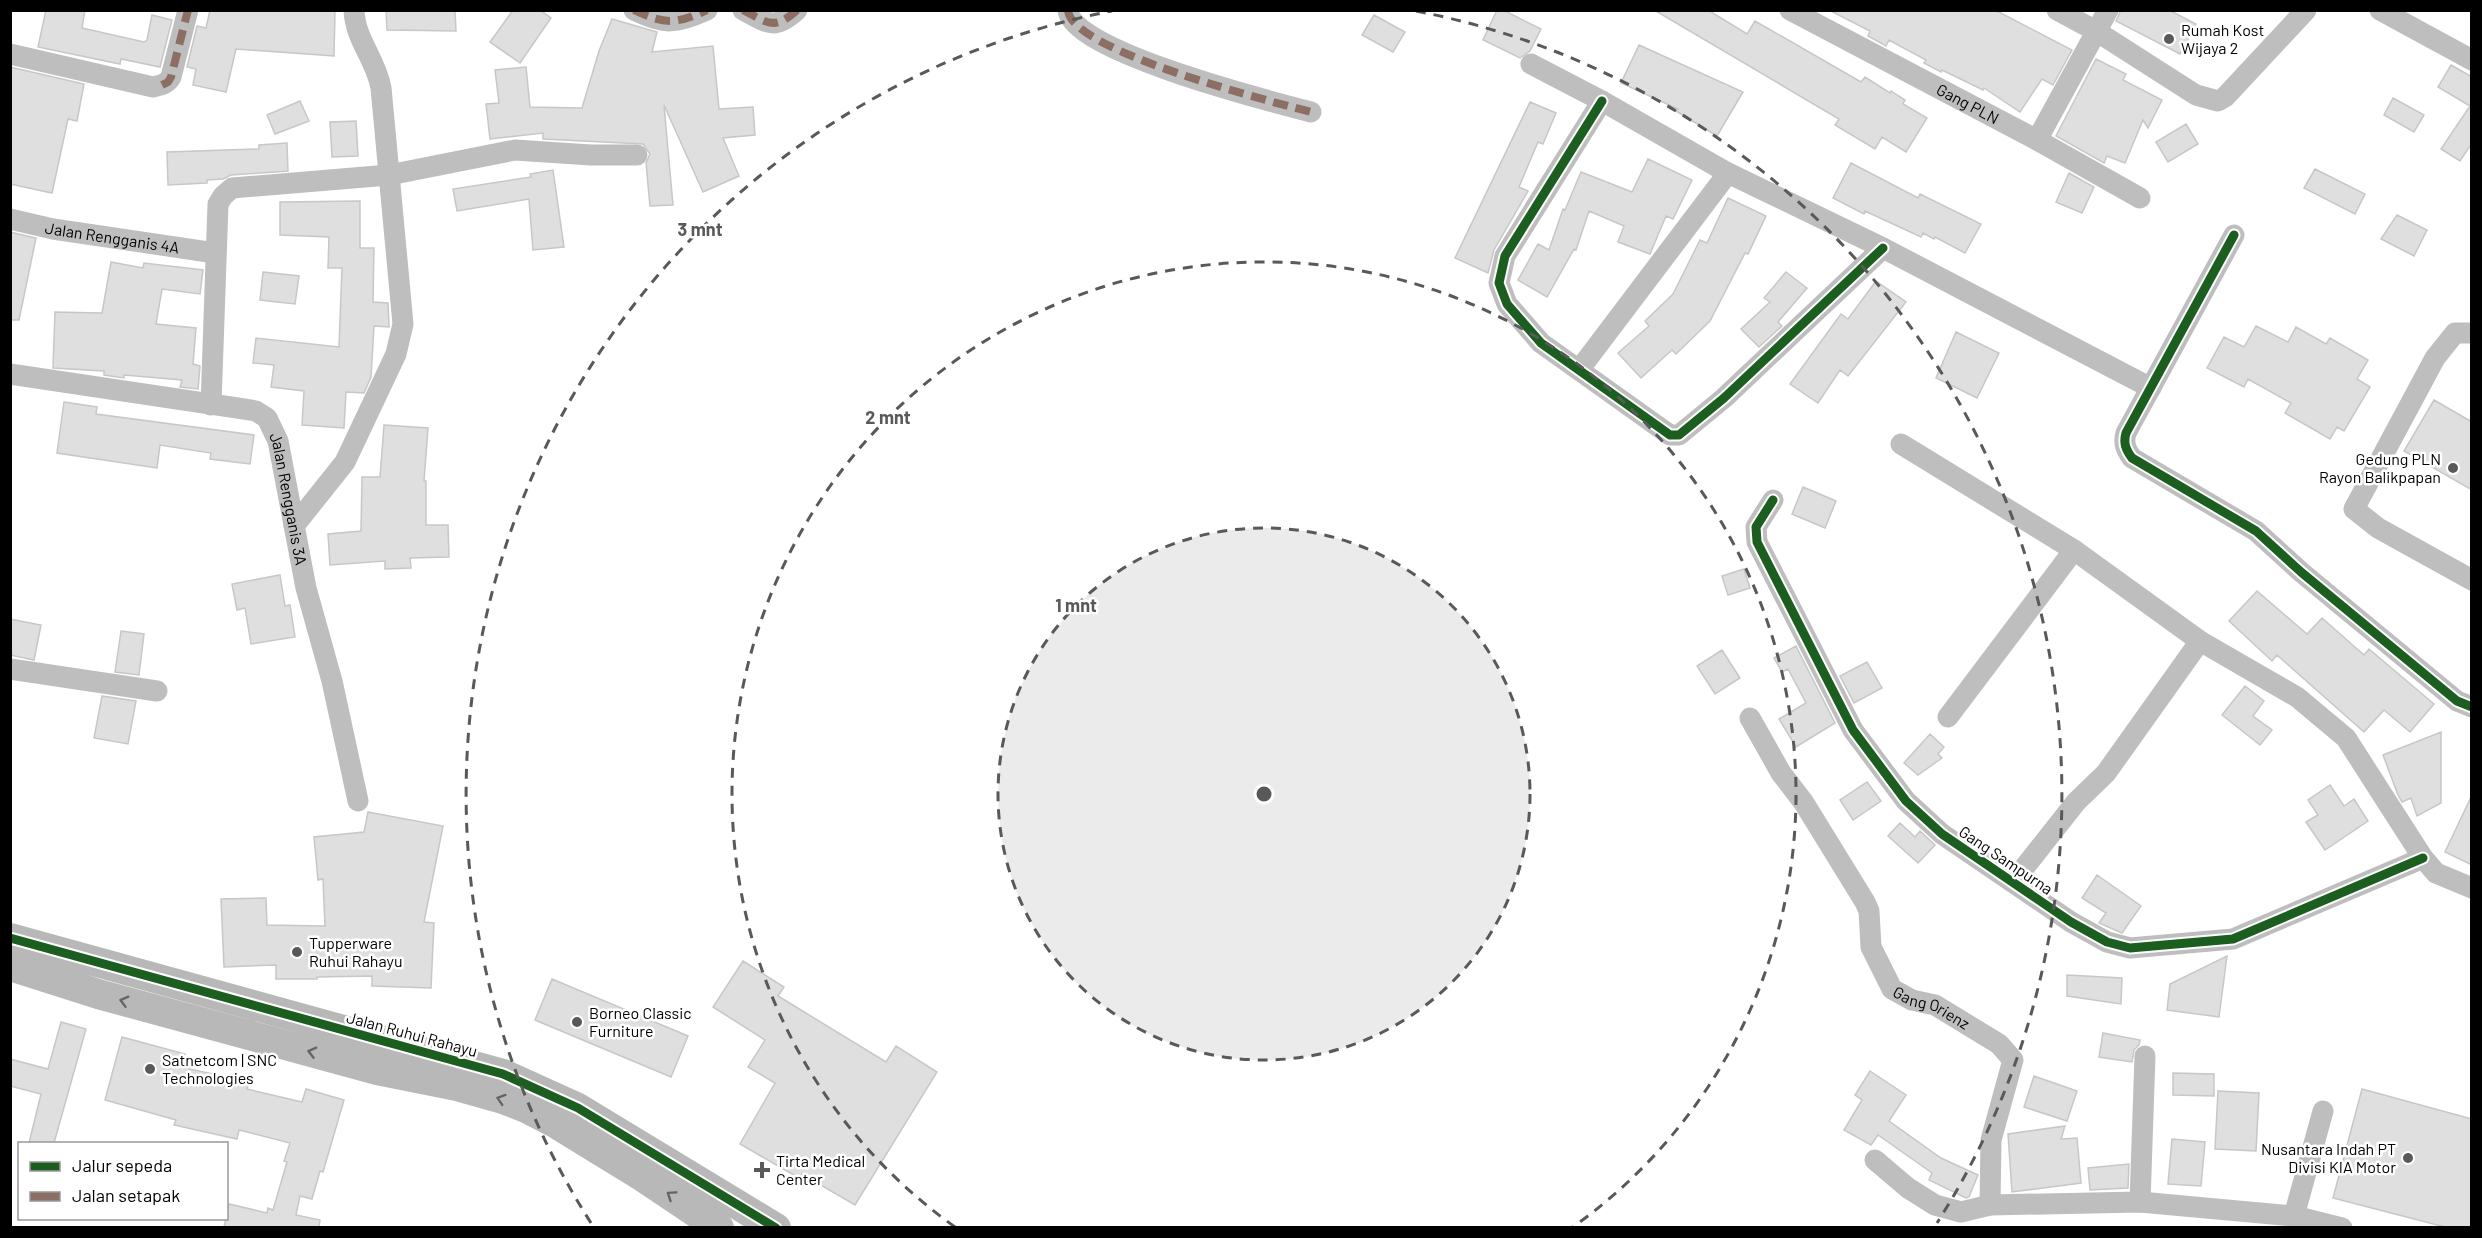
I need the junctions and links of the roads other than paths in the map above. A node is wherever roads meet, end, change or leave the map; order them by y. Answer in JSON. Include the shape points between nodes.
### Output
{"nodes":[{"id":1,"x":188,"y":10,"type":"edge"},
{"id":2,"x":354,"y":10,"type":"edge"},
{"id":3,"x":634,"y":10,"type":"edge"},
{"id":4,"x":707,"y":10,"type":"edge"},
{"id":5,"x":743,"y":10,"type":"edge"},
{"id":6,"x":797,"y":10,"type":"edge"},
{"id":7,"x":1068,"y":10,"type":"edge"},
{"id":8,"x":1790,"y":10,"type":"edge"},
{"id":9,"x":2057,"y":10,"type":"edge"},
{"id":10,"x":2108,"y":10,"type":"edge"},
{"id":11,"x":2380,"y":10,"type":"edge"},
{"id":12,"x":2300,"y":12,"type":"edge"},
{"id":13,"x":2096,"y":31,"type":"junction"},
{"id":14,"x":10,"y":54,"type":"edge"},
{"id":15,"x":2472,"y":60,"type":"edge"},
{"id":16,"x":1532,"y":64,"type":"dead end"},
{"id":17,"x":1602,"y":101,"type":"junction"},
{"id":18,"x":1311,"y":112,"type":"dead end"},
{"id":19,"x":2037,"y":140,"type":"junction"},
{"id":20,"x":637,"y":155,"type":"dead end"},
{"id":21,"x":1728,"y":173,"type":"junction"},
{"id":22,"x":388,"y":175,"type":"junction"},
{"id":23,"x":2140,"y":198,"type":"dead end"},
{"id":24,"x":10,"y":219,"type":"edge"},
{"id":25,"x":2234,"y":235,"type":"dead end"},
{"id":26,"x":1883,"y":248,"type":"junction"},
{"id":27,"x":215,"y":253,"type":"junction"},
{"id":28,"x":2472,"y":333,"type":"edge"},
{"id":29,"x":1579,"y":370,"type":"junction"},
{"id":30,"x":10,"y":374,"type":"edge"},
{"id":31,"x":2151,"y":388,"type":"junction"},
{"id":32,"x":211,"y":405,"type":"junction"},
{"id":33,"x":1900,"y":444,"type":"dead end"},
{"id":34,"x":1773,"y":500,"type":"dead end"},
{"id":35,"x":294,"y":526,"type":"junction"},
{"id":36,"x":2074,"y":550,"type":"junction"},
{"id":37,"x":2472,"y":580,"type":"edge"},
{"id":38,"x":2200,"y":641,"type":"junction"},
{"id":39,"x":10,"y":669,"type":"edge"},
{"id":40,"x":157,"y":691,"type":"dead end"},
{"id":41,"x":2472,"y":707,"type":"edge"},
{"id":42,"x":1948,"y":717,"type":"dead end"},
{"id":43,"x":1750,"y":718,"type":"dead end"},
{"id":44,"x":358,"y":801,"type":"dead end"},
{"id":45,"x":2423,"y":858,"type":"junction"},
{"id":46,"x":2013,"y":882,"type":"junction"},
{"id":47,"x":2472,"y":888,"type":"edge"},
{"id":48,"x":10,"y":938,"type":"edge"},
{"id":49,"x":10,"y":966,"type":"edge"},
{"id":50,"x":2145,"y":1056,"type":"dead end"},
{"id":51,"x":2323,"y":1111,"type":"dead end"},
{"id":52,"x":1875,"y":1160,"type":"dead end"},
{"id":53,"x":2140,"y":1202,"type":"junction"},
{"id":54,"x":1990,"y":1205,"type":"junction"},
{"id":55,"x":2294,"y":1216,"type":"junction"},
{"id":56,"x":719,"y":1227,"type":"edge"},
{"id":57,"x":776,"y":1227,"type":"edge"},
{"id":58,"x":2342,"y":1227,"type":"edge"}],
"edges":[{"from":1,"to":14,"type":"street","via":[[171,76],[162,85],[153,87]]},
{"from":2,"to":22,"type":"street","via":[[357,33],[378,72]]},
{"from":3,"to":4,"type":"street","via":[[657,21]]},
{"from":5,"to":6,"type":"street","via":[[775,24],[785,22]]},
{"from":7,"to":18,"type":"street","via":[[1078,28],[1148,63]]},
{"from":8,"to":19,"type":"street","name":"Gang PLN"},
{"from":9,"to":13,"type":"street"},
{"from":10,"to":13,"type":"street"},
{"from":11,"to":15,"type":"street"},
{"from":12,"to":13,"type":"street","via":[[2225,98],[2218,101],[2196,95]]},
{"from":13,"to":19,"type":"street"},
{"from":16,"to":17,"type":"street"},
{"from":17,"to":21,"type":"street"},
{"from":17,"to":29,"type":"street","via":[[1505,256],[1499,284],[1507,304],[1541,343]]},
{"from":19,"to":23,"type":"street","name":"Gang PLN"},
{"from":20,"to":22,"type":"street","via":[[515,150]]},
{"from":21,"to":26,"type":"street"},
{"from":21,"to":29,"type":"street"},
{"from":22,"to":27,"type":"street","via":[[232,188],[218,204]]},
{"from":22,"to":35,"type":"street","via":[[403,324],[396,354],[345,462]]},
{"from":24,"to":27,"type":"street","name":"Jalan Rengganis 4A"},
{"from":25,"to":31,"type":"street"},
{"from":26,"to":29,"type":"street","via":[[1724,398],[1679,435],[1667,433]]},
{"from":26,"to":31,"type":"street"},
{"from":27,"to":32,"type":"street"},
{"from":28,"to":37,"type":"street","via":[[2455,333],[2435,358],[2354,509],[2378,528]]},
{"from":30,"to":32,"type":"street","name":"Jalan Rengganis 3A"},
{"from":31,"to":41,"type":"street","via":[[2124,439],[2132,458],[2256,531],[2457,701]]},
{"from":32,"to":35,"type":"street","name":"Jalan Rengganis 3A","via":[[256,411],[267,418],[278,441]]},
{"from":33,"to":36,"type":"street"},
{"from":34,"to":46,"type":"street","name":"Gang Sampurna","via":[[1756,527],[1756,542],[1853,730],[1906,801],[1942,834]]},
{"from":35,"to":44,"type":"street","name":"Jalan Rengganis 3A"},
{"from":36,"to":38,"type":"street"},
{"from":36,"to":42,"type":"street"},
{"from":38,"to":45,"type":"street","via":[[2297,697],[2346,738]]},
{"from":38,"to":46,"type":"street","name":"Gang Sampurna","via":[[2106,773],[2076,802]]},
{"from":39,"to":40,"type":"street"},
{"from":43,"to":54,"type":"street","name":"Gang Orienz","via":[[1865,902],[1871,947],[1892,989],[1912,1000],[1935,1005],[1999,1044],[2013,1060],[1991,1140]]},
{"from":45,"to":46,"type":"street","name":"Gang Sampurna","via":[[2233,939],[2155,947],[2130,948],[2107,942]]},
{"from":45,"to":47,"type":"street","via":[[2436,873]]},
{"from":48,"to":57,"type":"main road","name":"Jalan Ruhui Rahayu","via":[[503,1074],[578,1108]]},
{"from":56,"to":49,"type":"main road","one_way":true,"via":[[555,1123],[503,1099],[366,1067]]},
{"from":50,"to":53,"type":"street"},
{"from":51,"to":55,"type":"street"},
{"from":52,"to":54,"type":"street","via":[[1935,1205],[1961,1212]]},
{"from":53,"to":54,"type":"street"},
{"from":53,"to":55,"type":"street"},
{"from":55,"to":58,"type":"street"}]}
